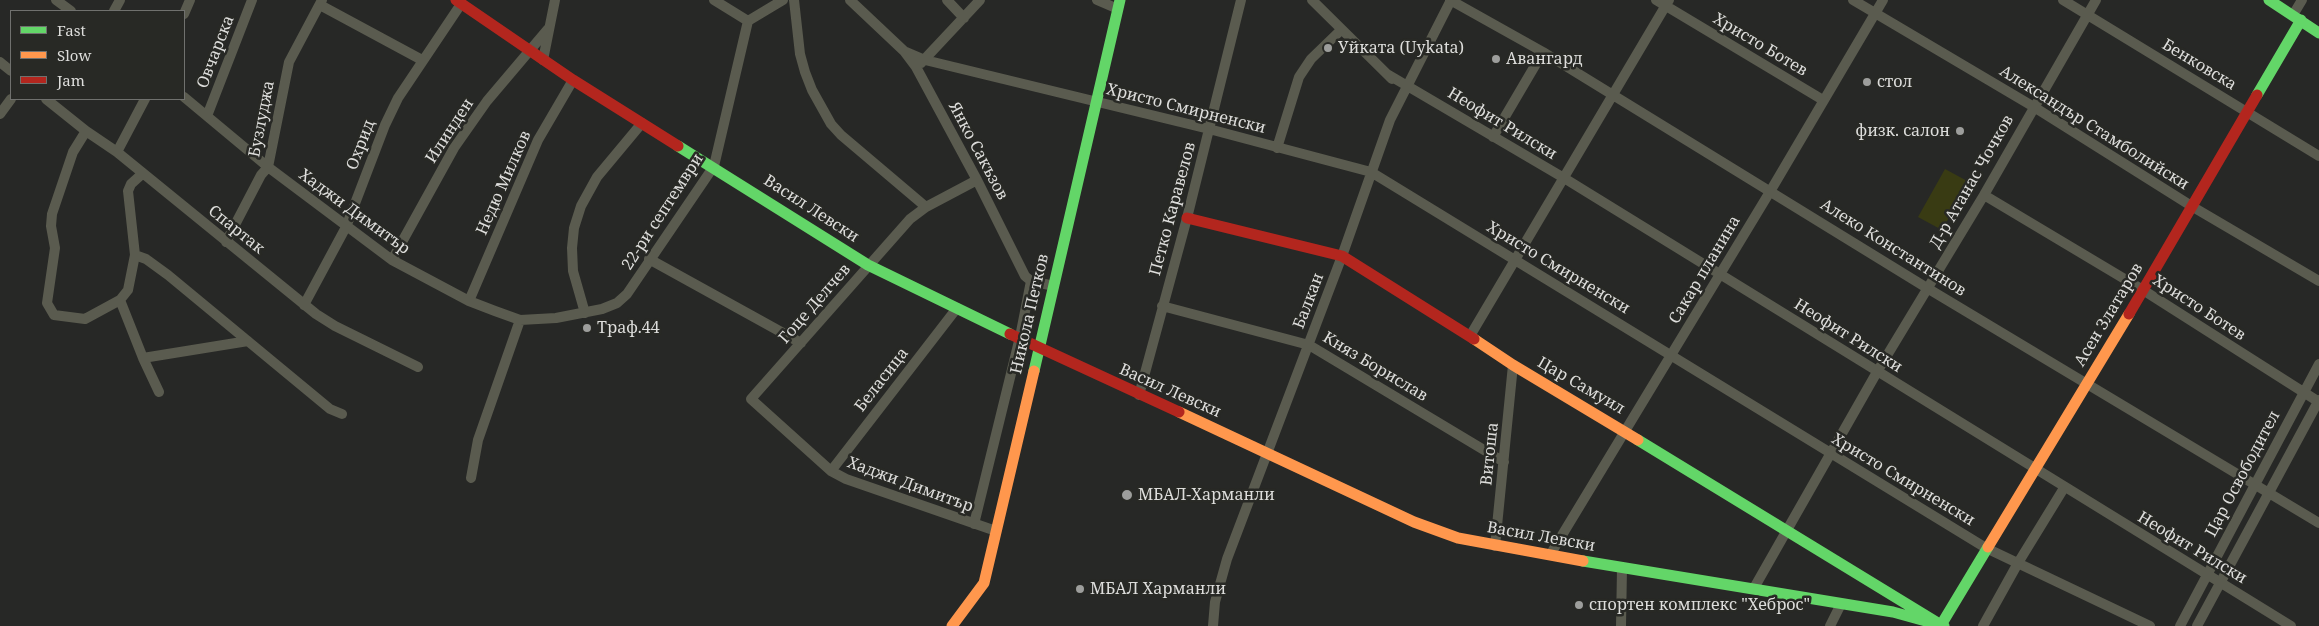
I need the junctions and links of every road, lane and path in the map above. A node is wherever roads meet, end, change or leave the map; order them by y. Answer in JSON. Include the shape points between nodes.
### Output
{"nodes":[{"id":1,"x":190,"y":0,"type":"edge"},
{"id":2,"x":252,"y":0,"type":"edge"},
{"id":3,"x":555,"y":0,"type":"edge"},
{"id":4,"x":714,"y":0,"type":"edge"},
{"id":5,"x":783,"y":0,"type":"edge"},
{"id":6,"x":794,"y":0,"type":"edge"},
{"id":7,"x":850,"y":0,"type":"edge"},
{"id":8,"x":947,"y":0,"type":"edge"},
{"id":9,"x":980,"y":0,"type":"edge"},
{"id":10,"x":1096,"y":0,"type":"edge"},
{"id":11,"x":1241,"y":0,"type":"edge"},
{"id":12,"x":1312,"y":0,"type":"edge"},
{"id":13,"x":1451,"y":0,"type":"edge"},
{"id":14,"x":1656,"y":0,"type":"edge"},
{"id":15,"x":1853,"y":0,"type":"edge"},
{"id":16,"x":1883,"y":0,"type":"edge"},
{"id":17,"x":2064,"y":0,"type":"edge"},
{"id":18,"x":2096,"y":0,"type":"edge"},
{"id":19,"x":2269,"y":0,"type":"edge"},
{"id":20,"x":2302,"y":0,"type":"edge"},
{"id":21,"x":321,"y":2,"type":"edge"},
{"id":22,"x":459,"y":2,"type":"edge"},
{"id":23,"x":1667,"y":3,"type":"edge"},
{"id":24,"x":1119,"y":4,"type":"edge"},
{"id":25,"x":185,"y":12,"type":"edge"},
{"id":26,"x":1875,"y":14,"type":"junction"},
{"id":27,"x":2087,"y":14,"type":"junction"},
{"id":28,"x":964,"y":18,"type":"junction"},
{"id":29,"x":2297,"y":18,"type":"junction"},
{"id":30,"x":748,"y":21,"type":"junction"},
{"id":31,"x":548,"y":29,"type":"junction"},
{"id":32,"x":1341,"y":30,"type":"junction"},
{"id":33,"x":2319,"y":34,"type":"edge"},
{"id":34,"x":530,"y":51,"type":"junction"},
{"id":35,"x":904,"y":51,"type":"junction"},
{"id":36,"x":1543,"y":52,"type":"junction"},
{"id":37,"x":422,"y":60,"type":"junction"},
{"id":38,"x":544,"y":60,"type":"junction"},
{"id":39,"x":925,"y":60,"type":"junction"},
{"id":40,"x":0,"y":62,"type":"edge"},
{"id":41,"x":916,"y":67,"type":"junction"},
{"id":42,"x":10,"y":70,"type":"edge"},
{"id":43,"x":573,"y":80,"type":"junction"},
{"id":44,"x":1406,"y":88,"type":"junction"},
{"id":45,"x":1612,"y":96,"type":"junction"},
{"id":46,"x":185,"y":98,"type":"edge"},
{"id":47,"x":11,"y":100,"type":"edge"},
{"id":48,"x":47,"y":100,"type":"edge"},
{"id":49,"x":144,"y":100,"type":"edge"},
{"id":50,"x":1823,"y":100,"type":"junction"},
{"id":51,"x":1097,"y":101,"type":"junction"},
{"id":52,"x":2034,"y":107,"type":"junction"},
{"id":53,"x":2248,"y":112,"type":"junction"},
{"id":54,"x":0,"y":114,"type":"edge"},
{"id":55,"x":208,"y":116,"type":"junction"},
{"id":56,"x":642,"y":123,"type":"junction"},
{"id":57,"x":1209,"y":129,"type":"junction"},
{"id":58,"x":86,"y":132,"type":"junction"},
{"id":59,"x":1493,"y":137,"type":"junction"},
{"id":60,"x":1277,"y":148,"type":"junction"},
{"id":61,"x":117,"y":152,"type":"junction"},
{"id":62,"x":2319,"y":156,"type":"edge"},
{"id":63,"x":714,"y":166,"type":"junction"},
{"id":64,"x":268,"y":167,"type":"junction"},
{"id":65,"x":1371,"y":172,"type":"junction"},
{"id":66,"x":142,"y":174,"type":"junction"},
{"id":67,"x":1564,"y":178,"type":"junction"},
{"id":68,"x":977,"y":180,"type":"junction"},
{"id":69,"x":1771,"y":190,"type":"junction"},
{"id":70,"x":1984,"y":195,"type":"junction"},
{"id":71,"x":926,"y":207,"type":"junction"},
{"id":72,"x":2193,"y":207,"type":"junction"},
{"id":73,"x":1187,"y":218,"type":"junction"},
{"id":74,"x":346,"y":227,"type":"junction"},
{"id":75,"x":226,"y":242,"type":"junction"},
{"id":76,"x":135,"y":255,"type":"junction"},
{"id":77,"x":1342,"y":256,"type":"junction"},
{"id":78,"x":649,"y":259,"type":"junction"},
{"id":79,"x":392,"y":260,"type":"junction"},
{"id":80,"x":1517,"y":261,"type":"junction"},
{"id":81,"x":868,"y":265,"type":"junction"},
{"id":82,"x":1720,"y":273,"type":"junction"},
{"id":83,"x":1031,"y":281,"type":"junction"},
{"id":84,"x":2319,"y":281,"type":"edge"},
{"id":85,"x":1054,"y":286,"type":"junction"},
{"id":86,"x":1927,"y":288,"type":"junction"},
{"id":87,"x":2143,"y":290,"type":"junction"},
{"id":88,"x":120,"y":300,"type":"junction"},
{"id":89,"x":469,"y":301,"type":"junction"},
{"id":90,"x":304,"y":305,"type":"junction"},
{"id":91,"x":1162,"y":306,"type":"junction"},
{"id":92,"x":957,"y":308,"type":"junction"},
{"id":93,"x":585,"y":313,"type":"junction"},
{"id":94,"x":520,"y":320,"type":"junction"},
{"id":95,"x":1470,"y":336,"type":"junction"},
{"id":96,"x":1020,"y":337,"type":"junction"},
{"id":97,"x":248,"y":341,"type":"junction"},
{"id":98,"x":801,"y":343,"type":"junction"},
{"id":99,"x":1308,"y":345,"type":"junction"},
{"id":100,"x":1039,"y":346,"type":"junction"},
{"id":101,"x":1671,"y":354,"type":"junction"},
{"id":102,"x":143,"y":358,"type":"junction"},
{"id":103,"x":2319,"y":364,"type":"edge"},
{"id":104,"x":1513,"y":366,"type":"junction"},
{"id":105,"x":418,"y":367,"type":"dead end"},
{"id":106,"x":1877,"y":372,"type":"junction"},
{"id":107,"x":2087,"y":384,"type":"junction"},
{"id":108,"x":159,"y":392,"type":"dead end"},
{"id":109,"x":2302,"y":393,"type":"junction"},
{"id":110,"x":1139,"y":395,"type":"junction"},
{"id":111,"x":751,"y":399,"type":"joint"},
{"id":112,"x":2319,"y":401,"type":"edge"},
{"id":113,"x":342,"y":414,"type":"dead end"},
{"id":114,"x":1625,"y":431,"type":"junction"},
{"id":115,"x":1268,"y":452,"type":"junction"},
{"id":116,"x":1831,"y":454,"type":"junction"},
{"id":117,"x":1504,"y":462,"type":"junction"},
{"id":118,"x":2035,"y":470,"type":"junction"},
{"id":119,"x":831,"y":471,"type":"junction"},
{"id":120,"x":472,"y":478,"type":"dead end"},
{"id":121,"x":2253,"y":485,"type":"junction"},
{"id":122,"x":2064,"y":488,"type":"junction"},
{"id":123,"x":2270,"y":494,"type":"junction"},
{"id":124,"x":2319,"y":523,"type":"edge"},
{"id":125,"x":974,"y":524,"type":"junction"},
{"id":126,"x":1787,"y":529,"type":"junction"},
{"id":127,"x":996,"y":531,"type":"junction"},
{"id":128,"x":1495,"y":546,"type":"junction"},
{"id":129,"x":1986,"y":548,"type":"junction"},
{"id":130,"x":1550,"y":555,"type":"junction"},
{"id":131,"x":2018,"y":563,"type":"junction"},
{"id":132,"x":1622,"y":568,"type":"junction"},
{"id":133,"x":2207,"y":575,"type":"junction"},
{"id":134,"x":2222,"y":583,"type":"junction"},
{"id":135,"x":1754,"y":588,"type":"junction"},
{"id":136,"x":1841,"y":604,"type":"junction"},
{"id":137,"x":1213,"y":622,"type":"edge"},
{"id":138,"x":952,"y":626,"type":"edge"},
{"id":139,"x":1621,"y":626,"type":"edge"},
{"id":140,"x":1830,"y":626,"type":"edge"},
{"id":141,"x":1942,"y":626,"type":"edge"},
{"id":142,"x":1983,"y":626,"type":"edge"},
{"id":143,"x":2150,"y":626,"type":"edge"},
{"id":144,"x":2180,"y":626,"type":"edge"},
{"id":145,"x":2197,"y":626,"type":"edge"},
{"id":146,"x":2291,"y":626,"type":"edge"}],
"edges":[{"from":1,"to":25,"type":"street"},
{"from":2,"to":55,"type":"street","name":"Овчарска"},
{"from":3,"to":31,"type":"street","name":"Илинден"},
{"from":4,"to":30,"type":"street"},
{"from":5,"to":30,"type":"street"},
{"from":6,"to":71,"type":"street","via":[[805,72],[831,124]]},
{"from":7,"to":35,"type":"street","name":"Янко Сакъзов"},
{"from":8,"to":28,"type":"street"},
{"from":9,"to":28,"type":"street"},
{"from":10,"to":24,"type":"street"},
{"from":11,"to":57,"type":"street","name":"Петко Каравелов"},
{"from":12,"to":32,"type":"street","name":"Неофит Рилски"},
{"from":13,"to":36,"type":"street","name":"Алеко Константинов"},
{"from":13,"to":44,"type":"street","name":"Балкан"},
{"from":14,"to":23,"type":"street","name":"Христо Ботев"},
{"from":15,"to":26,"type":"street","name":"Александър Стамболийски"},
{"from":16,"to":26,"type":"street","name":"Сакар планина"},
{"from":17,"to":27,"type":"street","name":"Бенковска"},
{"from":18,"to":27,"type":"street","name":"Д-р Атанас Чочков"},
{"from":19,"to":29,"type":"street"},
{"from":20,"to":29,"type":"street","name":"Асен Златаров"},
{"from":21,"to":37,"type":"street"},
{"from":21,"to":64,"type":"street","name":"Бузлуджа","via":[[289,62]]},
{"from":22,"to":34,"type":"street","name":"Васил Левски"},
{"from":22,"to":37,"type":"street","name":"Охрид"},
{"from":23,"to":45,"type":"street"},
{"from":23,"to":50,"type":"street","name":"Христо Ботев"},
{"from":24,"to":51,"type":"street","name":"Никола Петков"},
{"from":26,"to":50,"type":"street","name":"Сакар планина"},
{"from":26,"to":52,"type":"street","name":"Александър Стамболийски"},
{"from":27,"to":52,"type":"street","name":"Д-р Атанас Чочков"},
{"from":27,"to":53,"type":"street","name":"Бенковска"},
{"from":28,"to":39,"type":"street"},
{"from":29,"to":33,"type":"street"},
{"from":29,"to":53,"type":"street","name":"Асен Златаров"},
{"from":30,"to":63,"type":"street","name":"22-ри септември"},
{"from":31,"to":34,"type":"street","name":"Илинден"},
{"from":31,"to":38,"type":"street","name":"Илинден"},
{"from":32,"to":44,"type":"street","name":"Неофит Рилски"},
{"from":32,"to":60,"type":"street","via":[[1311,59],[1299,77]]},
{"from":34,"to":38,"type":"street","name":"Васил Левски"},
{"from":34,"to":79,"type":"street","name":"Илинден","via":[[487,101],[454,148]]},
{"from":35,"to":39,"type":"street","name":"Христо Смирненски"},
{"from":35,"to":41,"type":"street","name":"Янко Сакъзов"},
{"from":36,"to":45,"type":"street","name":"Алеко Константинов"},
{"from":36,"to":59,"type":"street"},
{"from":37,"to":74,"type":"street","name":"Охрид","via":[[385,125]]},
{"from":38,"to":43,"type":"street","name":"Васил Левски"},
{"from":39,"to":41,"type":"street"},
{"from":39,"to":51,"type":"street","name":"Христо Смирненски"},
{"from":40,"to":42,"type":"street"},
{"from":41,"to":68,"type":"street","name":"Янко Сакъзов"},
{"from":43,"to":56,"type":"street","name":"Васил Левски"},
{"from":43,"to":89,"type":"street","name":"Недю Милков","via":[[538,140]]},
{"from":44,"to":59,"type":"street","name":"Неофит Рилски"},
{"from":44,"to":65,"type":"street","name":"Балкан"},
{"from":45,"to":67,"type":"street"},
{"from":45,"to":69,"type":"street","name":"Алеко Константинов"},
{"from":46,"to":55,"type":"street","name":"Хаджи Димитър"},
{"from":47,"to":54,"type":"street"},
{"from":48,"to":58,"type":"street","name":"Спартак"},
{"from":49,"to":61,"type":"street"},
{"from":50,"to":69,"type":"street","name":"Сакар планина"},
{"from":51,"to":57,"type":"street","name":"Христо Смирненски"},
{"from":51,"to":85,"type":"street","name":"Никола Петков"},
{"from":52,"to":70,"type":"street","name":"Д-р Атанас Чочков"},
{"from":52,"to":72,"type":"street","name":"Александър Стамболийски"},
{"from":53,"to":62,"type":"street","name":"Бенковска"},
{"from":53,"to":72,"type":"street","name":"Асен Златаров"},
{"from":55,"to":64,"type":"street","name":"Хаджи Димитър"},
{"from":56,"to":63,"type":"street","name":"Васил Левски"},
{"from":56,"to":93,"type":"street","via":[[596,177],[574,228],[573,271]]},
{"from":57,"to":60,"type":"street","name":"Христо Смирненски"},
{"from":57,"to":73,"type":"street","name":"Петко Каравелов"},
{"from":58,"to":61,"type":"street","name":"Спартак"},
{"from":58,"to":88,"type":"street","via":[[73,152],[52,214],[55,248],[47,304],[58,317],[84,319]]},
{"from":59,"to":67,"type":"street","name":"Неофит Рилски"},
{"from":60,"to":65,"type":"street","name":"Христо Смирненски"},
{"from":61,"to":66,"type":"street","name":"Спартак"},
{"from":63,"to":78,"type":"street","name":"22-ри септември"},
{"from":63,"to":81,"type":"street","name":"Васил Левски"},
{"from":64,"to":74,"type":"street","name":"Хаджи Димитър"},
{"from":64,"to":75,"type":"street","name":"Бузлуджа"},
{"from":65,"to":77,"type":"street","name":"Балкан"},
{"from":65,"to":80,"type":"street","name":"Христо Смирненски"},
{"from":66,"to":75,"type":"street","name":"Спартак"},
{"from":66,"to":76,"type":"street","via":[[130,184],[128,191]]},
{"from":67,"to":80,"type":"street"},
{"from":67,"to":82,"type":"street","name":"Неофит Рилски"},
{"from":68,"to":71,"type":"street","name":"Гоце Делчев"},
{"from":68,"to":83,"type":"street","name":"Янко Сакъзов","via":[[1025,276]]},
{"from":69,"to":82,"type":"street","name":"Сакар планина"},
{"from":69,"to":86,"type":"street","name":"Алеко Константинов"},
{"from":70,"to":86,"type":"street","name":"Д-р Атанас Чочков"},
{"from":70,"to":87,"type":"street","name":"Христо Ботев"},
{"from":71,"to":81,"type":"street","name":"Гоце Делчев","via":[[910,219]]},
{"from":72,"to":84,"type":"street","name":"Александър Стамболийски"},
{"from":72,"to":87,"type":"street","name":"Асен Златаров"},
{"from":73,"to":77,"type":"street","name":"Цар Самуил"},
{"from":73,"to":91,"type":"street","name":"Петко Каравелов"},
{"from":74,"to":79,"type":"street","name":"Хаджи Димитър"},
{"from":74,"to":90,"type":"street","name":"Охрид"},
{"from":75,"to":90,"type":"street","name":"Спартак"},
{"from":76,"to":88,"type":"street","via":[[128,290]]},
{"from":76,"to":97,"type":"street","via":[[146,259]]},
{"from":77,"to":95,"type":"street","name":"Цар Самуил"},
{"from":77,"to":99,"type":"street","name":"Балкан"},
{"from":78,"to":93,"type":"street","name":"22-ри септември","via":[[627,294],[617,303]]},
{"from":78,"to":98,"type":"street"},
{"from":79,"to":89,"type":"street","name":"Хаджи Димитър"},
{"from":80,"to":95,"type":"street"},
{"from":80,"to":101,"type":"street","name":"Христо Смирненски"},
{"from":81,"to":92,"type":"street","name":"Васил Левски"},
{"from":81,"to":98,"type":"street","name":"Гоце Делчев"},
{"from":82,"to":101,"type":"street","name":"Сакар планина"},
{"from":82,"to":106,"type":"street","name":"Неофит Рилски"},
{"from":83,"to":85,"type":"street"},
{"from":83,"to":96,"type":"street"},
{"from":85,"to":100,"type":"street","name":"Никола Петков"},
{"from":86,"to":106,"type":"street","name":"Д-р Атанас Чочков"},
{"from":86,"to":107,"type":"street","name":"Алеко Константинов"},
{"from":87,"to":107,"type":"street","name":"Асен Златаров"},
{"from":87,"to":109,"type":"street","name":"Христо Ботев"},
{"from":88,"to":102,"type":"street"},
{"from":89,"to":94,"type":"street","name":"Хаджи Димитър"},
{"from":90,"to":105,"type":"street","name":"Спартак","via":[[335,326]]},
{"from":91,"to":99,"type":"street","name":"Княз Борислав"},
{"from":91,"to":110,"type":"street","name":"Петко Каравелов"},
{"from":92,"to":96,"type":"street","name":"Васил Левски"},
{"from":92,"to":119,"type":"street","name":"Беласица"},
{"from":93,"to":94,"type":"street","name":"Хаджи Димитър"},
{"from":94,"to":120,"type":"street","via":[[478,440]]},
{"from":95,"to":104,"type":"street","name":"Цар Самуил"},
{"from":96,"to":100,"type":"street","name":"Васил Левски"},
{"from":96,"to":125,"type":"street"},
{"from":97,"to":102,"type":"street"},
{"from":97,"to":113,"type":"street","via":[[330,408]]},
{"from":98,"to":111,"type":"street","name":"Гоце Делчев"},
{"from":99,"to":115,"type":"street","name":"Балкан"},
{"from":99,"to":117,"type":"street","name":"Княз Борислав"},
{"from":100,"to":110,"type":"street","name":"Васил Левски"},
{"from":100,"to":127,"type":"street","name":"Никола Петков"},
{"from":101,"to":114,"type":"street","name":"Сакар планина"},
{"from":101,"to":116,"type":"street","name":"Христо Смирненски"},
{"from":102,"to":108,"type":"street"},
{"from":103,"to":109,"type":"street","name":"Цар Освободител"},
{"from":104,"to":114,"type":"street","name":"Цар Самуил"},
{"from":104,"to":117,"type":"street","name":"Витоша"},
{"from":106,"to":116,"type":"street","name":"Д-р Атанас Чочков"},
{"from":106,"to":118,"type":"street","name":"Неофит Рилски"},
{"from":107,"to":118,"type":"street","name":"Асен Златаров"},
{"from":107,"to":121,"type":"street","name":"Алеко Константинов"},
{"from":109,"to":112,"type":"street","name":"Христо Ботев"},
{"from":109,"to":121,"type":"street","name":"Цар Освободител"},
{"from":110,"to":115,"type":"street","name":"Васил Левски"},
{"from":111,"to":119,"type":"street","name":"Хаджи Димитър"},
{"from":112,"to":123,"type":"street","name":"Цар Освободител"},
{"from":114,"to":126,"type":"street","name":"Цар Самуил"},
{"from":114,"to":130,"type":"street","name":"Сакар планина"},
{"from":115,"to":128,"type":"street","name":"Васил Левски","via":[[1414,522],[1458,538]]},
{"from":115,"to":137,"type":"street","name":"Балкан","via":[[1227,559]]},
{"from":116,"to":126,"type":"street","name":"Д-р Атанас Чочков"},
{"from":116,"to":129,"type":"street","name":"Христо Смирненски"},
{"from":117,"to":128,"type":"street","name":"Витоша"},
{"from":118,"to":122,"type":"street","name":"Неофит Рилски"},
{"from":118,"to":129,"type":"street","name":"Асен Златаров"},
{"from":119,"to":125,"type":"street","name":"Хаджи Димитър","via":[[864,487]]},
{"from":121,"to":123,"type":"street","name":"Алеко Константинов"},
{"from":121,"to":133,"type":"street","name":"Цар Освободител"},
{"from":122,"to":131,"type":"street"},
{"from":122,"to":133,"type":"street","name":"Неофит Рилски"},
{"from":123,"to":124,"type":"street","name":"Алеко Константинов"},
{"from":123,"to":134,"type":"street","name":"Цар Освободител"},
{"from":125,"to":127,"type":"street","name":"Хаджи Димитър"},
{"from":126,"to":135,"type":"street","name":"Д-р Атанас Чочков"},
{"from":126,"to":141,"type":"street","name":"Цар Самуил"},
{"from":127,"to":138,"type":"street","name":"Никола Петков","via":[[984,583]]},
{"from":128,"to":130,"type":"street","name":"Васил Левски"},
{"from":129,"to":131,"type":"street","name":"Христо Смирненски"},
{"from":129,"to":141,"type":"street","name":"Асен Златаров"},
{"from":130,"to":132,"type":"street","name":"Васил Левски"},
{"from":131,"to":142,"type":"street"},
{"from":131,"to":143,"type":"street","name":"Христо Смирненски"},
{"from":132,"to":135,"type":"street","name":"Васил Левски"},
{"from":132,"to":139,"type":"street"},
{"from":133,"to":134,"type":"street","name":"Неофит Рилски"},
{"from":133,"to":144,"type":"street","name":"Цар Освободител"},
{"from":134,"to":145,"type":"street","name":"Цар Освободител"},
{"from":134,"to":146,"type":"street","name":"Неофит Рилски"},
{"from":135,"to":136,"type":"street","name":"Васил Левски"},
{"from":136,"to":140,"type":"street"},
{"from":136,"to":141,"type":"street","name":"Васил Левски","via":[[1893,612]]}]}
